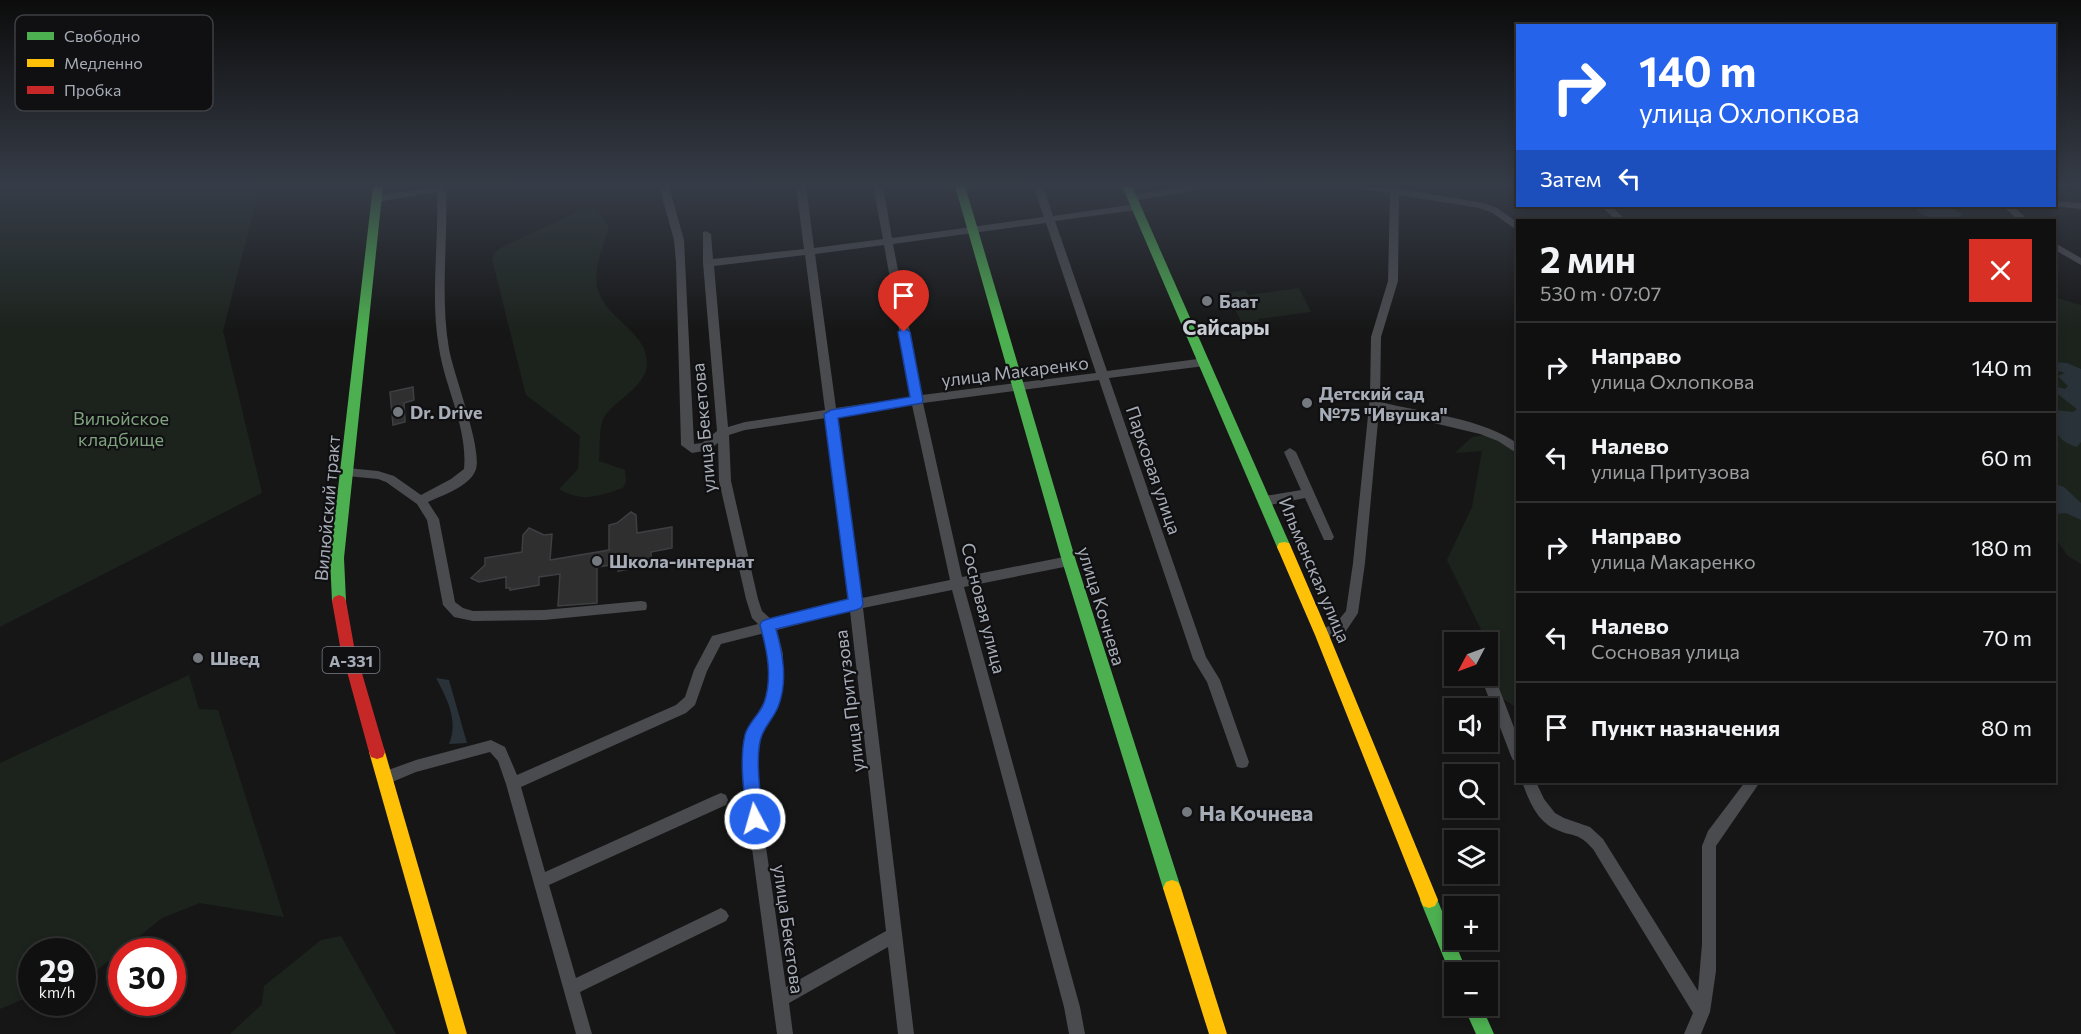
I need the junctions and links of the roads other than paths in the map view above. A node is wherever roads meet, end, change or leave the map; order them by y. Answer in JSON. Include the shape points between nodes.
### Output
{"nodes":[{"id":1,"x":373,"y":234,"type":"edge"},
{"id":2,"x":441,"y":234,"type":"edge"},
{"id":3,"x":677,"y":234,"type":"edge"},
{"id":4,"x":706,"y":234,"type":"dead end"},
{"id":5,"x":807,"y":234,"type":"edge"},
{"id":6,"x":886,"y":234,"type":"edge"},
{"id":7,"x":943,"y":234,"type":"edge"},
{"id":8,"x":974,"y":234,"type":"edge"},
{"id":9,"x":1055,"y":234,"type":"edge"},
{"id":10,"x":1148,"y":234,"type":"edge"},
{"id":11,"x":1394,"y":234,"type":"edge"},
{"id":12,"x":887,"y":242,"type":"junction"},
{"id":13,"x":2056,"y":247,"type":"edge"},
{"id":14,"x":809,"y":252,"type":"junction"},
{"id":15,"x":708,"y":262,"type":"junction"},
{"id":16,"x":2081,"y":262,"type":"edge"},
{"id":17,"x":1205,"y":362,"type":"junction"},
{"id":18,"x":1103,"y":376,"type":"junction"},
{"id":19,"x":1017,"y":387,"type":"junction"},
{"id":20,"x":917,"y":400,"type":"junction"},
{"id":21,"x":1374,"y":405,"type":"junction"},
{"id":22,"x":831,"y":414,"type":"junction"},
{"id":23,"x":723,"y":433,"type":"junction"},
{"id":24,"x":1516,"y":448,"type":"edge"},
{"id":25,"x":1290,"y":452,"type":"dead end"},
{"id":26,"x":347,"y":472,"type":"junction"},
{"id":27,"x":1308,"y":493,"type":"junction"},
{"id":28,"x":421,"y":501,"type":"junction"},
{"id":29,"x":1265,"y":501,"type":"junction"},
{"id":30,"x":1328,"y":537,"type":"dead end"},
{"id":31,"x":1069,"y":561,"type":"junction"},
{"id":32,"x":957,"y":583,"type":"junction"},
{"id":33,"x":856,"y":604,"type":"junction"},
{"id":34,"x":641,"y":606,"type":"dead end"},
{"id":35,"x":768,"y":625,"type":"junction"},
{"id":36,"x":1322,"y":635,"type":"junction"},
{"id":37,"x":1490,"y":686,"type":"edge"},
{"id":38,"x":1516,"y":751,"type":"edge"},
{"id":39,"x":1242,"y":762,"type":"dead end"},
{"id":40,"x":385,"y":778,"type":"junction"},
{"id":41,"x":1530,"y":783,"type":"edge"},
{"id":42,"x":1752,"y":783,"type":"edge"},
{"id":43,"x":513,"y":784,"type":"junction"},
{"id":44,"x":721,"y":800,"type":"dead end"},
{"id":45,"x":540,"y":882,"type":"junction"},
{"id":46,"x":721,"y":916,"type":"dead end"},
{"id":47,"x":894,"y":935,"type":"junction"},
{"id":48,"x":1454,"y":962,"type":"edge"},
{"id":49,"x":570,"y":989,"type":"junction"},
{"id":50,"x":779,"y":1000,"type":"junction"},
{"id":51,"x":1702,"y":1012,"type":"junction"},
{"id":52,"x":1477,"y":1016,"type":"edge"},
{"id":53,"x":458,"y":1034,"type":"edge"},
{"id":54,"x":584,"y":1034,"type":"edge"},
{"id":55,"x":785,"y":1034,"type":"edge"},
{"id":56,"x":906,"y":1034,"type":"edge"},
{"id":57,"x":1077,"y":1034,"type":"edge"},
{"id":58,"x":1218,"y":1034,"type":"edge"},
{"id":59,"x":1485,"y":1034,"type":"edge"},
{"id":60,"x":1692,"y":1034,"type":"edge"}],
"edges":[{"from":1,"to":26,"type":"main road","name":"Вилюйский тракт","number":"А-331"},
{"from":2,"to":28,"type":"street","via":[[444,348],[471,466],[464,478]]},
{"from":3,"to":23,"type":"street","name":"улица Макаренко","via":[[687,446],[698,450]]},
{"from":4,"to":15,"type":"street","name":"улица Бекетова"},
{"from":5,"to":14,"type":"street","name":"улица Притузова"},
{"from":6,"to":12,"type":"street","name":"Сосновая улица"},
{"from":7,"to":12,"type":"street"},
{"from":8,"to":19,"type":"main road","name":"улица Кочнева"},
{"from":9,"to":18,"type":"street","name":"Парковая улица"},
{"from":10,"to":17,"type":"main road","name":"Ильменская улица"},
{"from":11,"to":21,"type":"street","via":[[1393,281],[1376,337]]},
{"from":12,"to":14,"type":"street"},
{"from":12,"to":20,"type":"street","name":"Сосновая улица"},
{"from":13,"to":16,"type":"street"},
{"from":14,"to":15,"type":"street"},
{"from":14,"to":22,"type":"street","name":"улица Притузова"},
{"from":15,"to":23,"type":"street","name":"улица Бекетова"},
{"from":17,"to":18,"type":"street","name":"улица Макаренко"},
{"from":17,"to":29,"type":"main road","name":"Ильменская улица"},
{"from":18,"to":19,"type":"street","name":"улица Макаренко"},
{"from":18,"to":39,"type":"street","name":"Парковая улица","via":[[1200,659],[1213,680]]},
{"from":19,"to":20,"type":"street","name":"улица Макаренко"},
{"from":19,"to":31,"type":"main road","name":"улица Кочнева"},
{"from":20,"to":22,"type":"street","name":"улица Макаренко"},
{"from":20,"to":32,"type":"street","name":"Сосновая улица"},
{"from":21,"to":24,"type":"street","via":[[1483,430]]},
{"from":21,"to":36,"type":"street","via":[[1352,613],[1341,627]]},
{"from":22,"to":23,"type":"street","name":"улица Макаренко","via":[[745,426]]},
{"from":22,"to":33,"type":"street","name":"улица Притузова"},
{"from":23,"to":35,"type":"street","name":"улица Бекетова","via":[[727,492],[752,599],[757,614]]},
{"from":25,"to":27,"type":"street"},
{"from":26,"to":28,"type":"street","via":[[390,479]]},
{"from":26,"to":40,"type":"main road","name":"Вилюйский тракт","number":"А-331","via":[[337,558],[338,588],[347,646]]},
{"from":27,"to":29,"type":"street"},
{"from":27,"to":30,"type":"street"},
{"from":28,"to":34,"type":"street","via":[[433,519],[449,605],[459,613],[544,615]]},
{"from":29,"to":36,"type":"main road","name":"Ильменская улица"},
{"from":31,"to":32,"type":"street"},
{"from":31,"to":58,"type":"main road","name":"улица Кочнева"},
{"from":32,"to":33,"type":"street"},
{"from":32,"to":57,"type":"street","name":"Сосновая улица"},
{"from":33,"to":35,"type":"street"},
{"from":33,"to":47,"type":"street","name":"улица Притузова"},
{"from":35,"to":43,"type":"street","via":[[717,640],[690,701],[681,709]]},
{"from":35,"to":50,"type":"street","name":"улица Бекетова","via":[[776,654],[775,694],[753,735],[751,771]]},
{"from":36,"to":48,"type":"main road","name":"Ильменская улица"},
{"from":37,"to":38,"type":"street"},
{"from":40,"to":43,"type":"street","via":[[491,746],[502,754]]},
{"from":40,"to":53,"type":"main road","name":"Вилюйский тракт","number":"А-331"},
{"from":41,"to":51,"type":"street","via":[[1549,817],[1580,826],[1598,844]]},
{"from":42,"to":51,"type":"street","via":[[1709,846],[1709,967]]},
{"from":43,"to":45,"type":"street"},
{"from":44,"to":45,"type":"street"},
{"from":45,"to":49,"type":"street"},
{"from":46,"to":49,"type":"street"},
{"from":47,"to":50,"type":"street"},
{"from":47,"to":56,"type":"street","name":"улица Притузова"},
{"from":49,"to":54,"type":"street"},
{"from":50,"to":55,"type":"street","name":"улица Бекетова"},
{"from":51,"to":60,"type":"street"},
{"from":52,"to":59,"type":"main road"}]}
